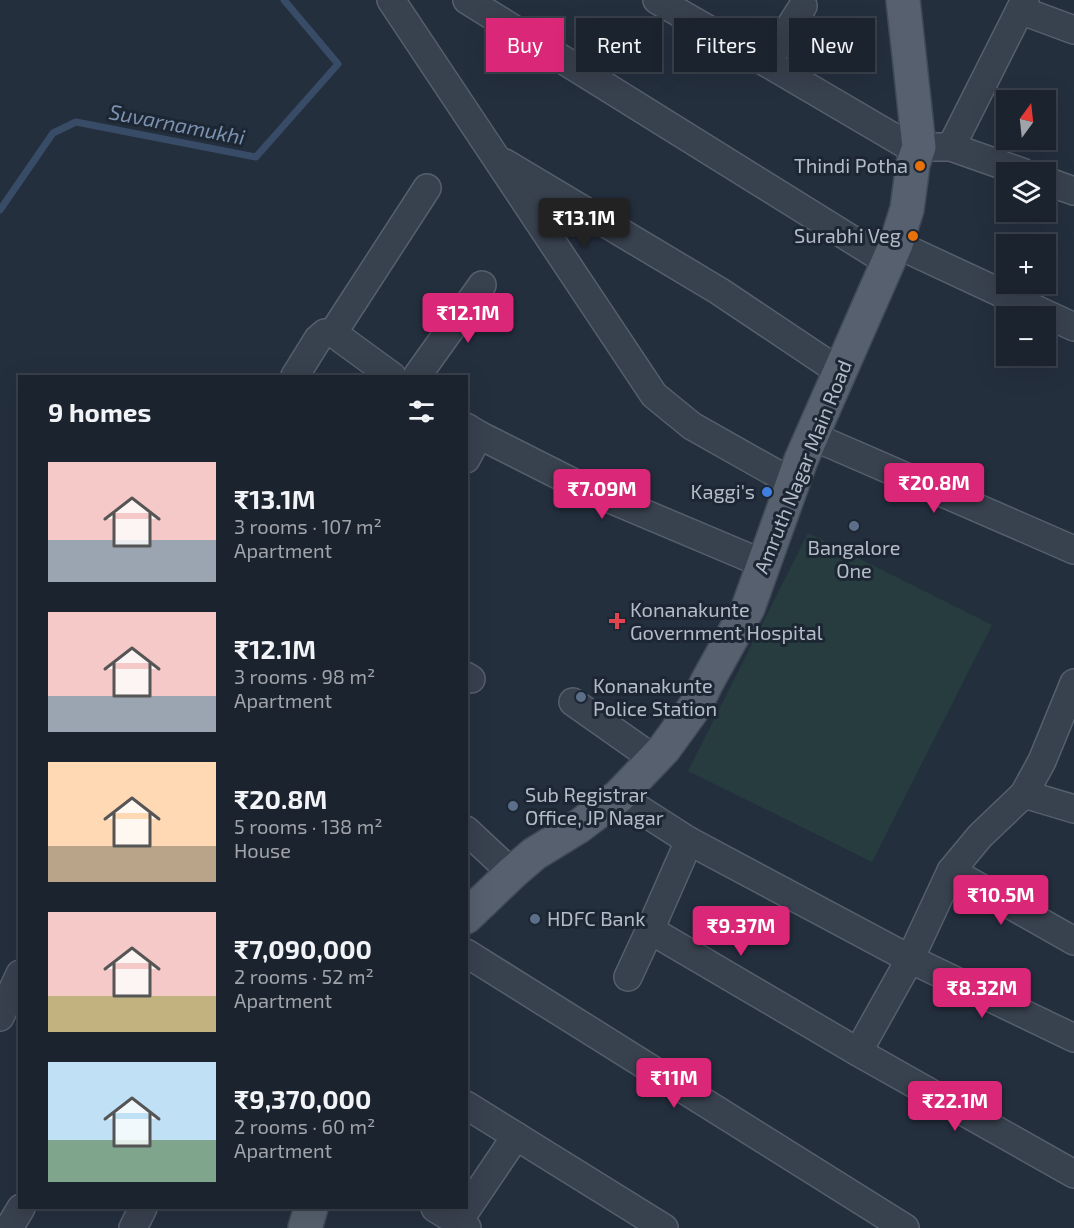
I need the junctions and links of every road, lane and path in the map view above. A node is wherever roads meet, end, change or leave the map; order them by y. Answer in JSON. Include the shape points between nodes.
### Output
{"nodes":[{"id":1,"x":392,"y":0,"type":"edge"},
{"id":2,"x":467,"y":0,"type":"edge"},
{"id":3,"x":657,"y":0,"type":"edge"},
{"id":4,"x":890,"y":0,"type":"edge"},
{"id":5,"x":903,"y":0,"type":"edge"},
{"id":6,"x":1022,"y":5,"type":"edge"},
{"id":7,"x":803,"y":6,"type":"dead end"},
{"id":8,"x":687,"y":7,"type":"edge"},
{"id":9,"x":703,"y":18,"type":"edge"},
{"id":10,"x":1074,"y":30,"type":"edge"},
{"id":11,"x":777,"y":47,"type":"edge"},
{"id":12,"x":777,"y":69,"type":"edge"},
{"id":13,"x":951,"y":147,"type":"junction"},
{"id":14,"x":912,"y":152,"type":"junction"},
{"id":15,"x":497,"y":159,"type":"junction"},
{"id":16,"x":996,"y":163,"type":"edge"},
{"id":17,"x":1056,"y":185,"type":"edge"},
{"id":18,"x":427,"y":188,"type":"dead end"},
{"id":19,"x":1074,"y":191,"type":"edge"},
{"id":20,"x":892,"y":253,"type":"junction"},
{"id":21,"x":482,"y":285,"type":"dead end"},
{"id":22,"x":1074,"y":327,"type":"edge"},
{"id":23,"x":333,"y":333,"type":"junction"},
{"id":24,"x":840,"y":372,"type":"junction"},
{"id":25,"x":296,"y":375,"type":"edge"},
{"id":26,"x":391,"y":375,"type":"edge"},
{"id":27,"x":418,"y":375,"type":"edge"},
{"id":28,"x":473,"y":431,"type":"edge"},
{"id":29,"x":812,"y":436,"type":"junction"},
{"id":30,"x":468,"y":451,"type":"edge"},
{"id":31,"x":793,"y":483,"type":"junction"},
{"id":32,"x":1074,"y":550,"type":"edge"},
{"id":33,"x":764,"y":564,"type":"junction"},
{"id":34,"x":1074,"y":683,"type":"edge"},
{"id":35,"x":573,"y":702,"type":"dead end"},
{"id":36,"x":654,"y":759,"type":"junction"},
{"id":37,"x":1024,"y":795,"type":"junction"},
{"id":38,"x":619,"y":796,"type":"junction"},
{"id":39,"x":1074,"y":809,"type":"edge"},
{"id":40,"x":468,"y":832,"type":"edge"},
{"id":41,"x":689,"y":841,"type":"junction"},
{"id":42,"x":951,"y":871,"type":"junction"},
{"id":43,"x":512,"y":873,"type":"junction"},
{"id":44,"x":468,"y":915,"type":"edge"},
{"id":45,"x":652,"y":923,"type":"junction"},
{"id":46,"x":1074,"y":941,"type":"edge"},
{"id":47,"x":468,"y":953,"type":"edge"},
{"id":48,"x":910,"y":959,"type":"junction"},
{"id":49,"x":14,"y":973,"type":"edge"},
{"id":50,"x":628,"y":977,"type":"dead end"},
{"id":51,"x":0,"y":1017,"type":"edge"},
{"id":52,"x":1074,"y":1038,"type":"edge"},
{"id":53,"x":858,"y":1052,"type":"junction"},
{"id":54,"x":468,"y":1106,"type":"edge"},
{"id":55,"x":516,"y":1136,"type":"junction"},
{"id":56,"x":1074,"y":1174,"type":"edge"},
{"id":57,"x":20,"y":1209,"type":"edge"},
{"id":58,"x":142,"y":1209,"type":"edge"},
{"id":59,"x":311,"y":1209,"type":"edge"},
{"id":60,"x":437,"y":1209,"type":"edge"},
{"id":61,"x":462,"y":1225,"type":"edge"},
{"id":62,"x":9,"y":1228,"type":"edge"},
{"id":63,"x":133,"y":1228,"type":"edge"},
{"id":64,"x":305,"y":1228,"type":"edge"},
{"id":65,"x":664,"y":1228,"type":"edge"},
{"id":66,"x":905,"y":1228,"type":"edge"}],
"edges":[{"from":1,"to":15,"type":"street"},
{"from":2,"to":20,"type":"street"},
{"from":3,"to":8,"type":"street"},
{"from":4,"to":14,"type":"main road","name":"Amruth Nagar Main Road"},
{"from":5,"to":14,"type":"main road","name":"Amruth Nagar Main Road"},
{"from":6,"to":10,"type":"street"},
{"from":6,"to":13,"type":"street"},
{"from":7,"to":11,"type":"street"},
{"from":8,"to":9,"type":"street"},
{"from":12,"to":14,"type":"street"},
{"from":13,"to":14,"type":"street"},
{"from":13,"to":16,"type":"street"},
{"from":14,"to":20,"type":"main road","name":"Amruth Nagar Main Road","via":[[907,209]]},
{"from":15,"to":24,"type":"street","via":[[718,291]]},
{"from":15,"to":31,"type":"street","via":[[654,395],[692,426]]},
{"from":17,"to":19,"type":"street"},
{"from":18,"to":23,"type":"street"},
{"from":20,"to":22,"type":"street"},
{"from":20,"to":24,"type":"main road","name":"Amruth Nagar Main Road"},
{"from":21,"to":27,"type":"street"},
{"from":23,"to":25,"type":"street","via":[[318,339]]},
{"from":23,"to":26,"type":"street"},
{"from":24,"to":29,"type":"main road","name":"Amruth Nagar Main Road"},
{"from":28,"to":30,"type":"street"},
{"from":28,"to":33,"type":"street","via":[[584,488]]},
{"from":29,"to":31,"type":"main road","name":"Amruth Nagar Main Road"},
{"from":29,"to":32,"type":"street"},
{"from":31,"to":33,"type":"main road","name":"Amruth Nagar Main Road"},
{"from":33,"to":36,"type":"main road","name":"Amruth Nagar Main Road","via":[[748,608],[696,705]]},
{"from":34,"to":37,"type":"street"},
{"from":35,"to":36,"type":"street"},
{"from":36,"to":38,"type":"main road","name":"Amruth Nagar Main Road"},
{"from":37,"to":39,"type":"street"},
{"from":37,"to":42,"type":"street","via":[[980,836]]},
{"from":38,"to":41,"type":"street"},
{"from":38,"to":43,"type":"main road","name":"Amruth Nagar Main Road"},
{"from":40,"to":43,"type":"street"},
{"from":41,"to":45,"type":"street"},
{"from":41,"to":48,"type":"street"},
{"from":42,"to":46,"type":"street"},
{"from":42,"to":48,"type":"street"},
{"from":43,"to":44,"type":"main road","name":"Amruth Nagar Main Road"},
{"from":45,"to":50,"type":"street"},
{"from":45,"to":53,"type":"street","via":[[657,934]]},
{"from":47,"to":66,"type":"street"},
{"from":48,"to":52,"type":"street"},
{"from":48,"to":53,"type":"street"},
{"from":49,"to":51,"type":"street"},
{"from":53,"to":56,"type":"street"},
{"from":54,"to":55,"type":"street"},
{"from":55,"to":61,"type":"street"},
{"from":55,"to":65,"type":"street"},
{"from":57,"to":62,"type":"street"},
{"from":58,"to":63,"type":"street"},
{"from":59,"to":64,"type":"main road"},
{"from":60,"to":61,"type":"street"}]}
